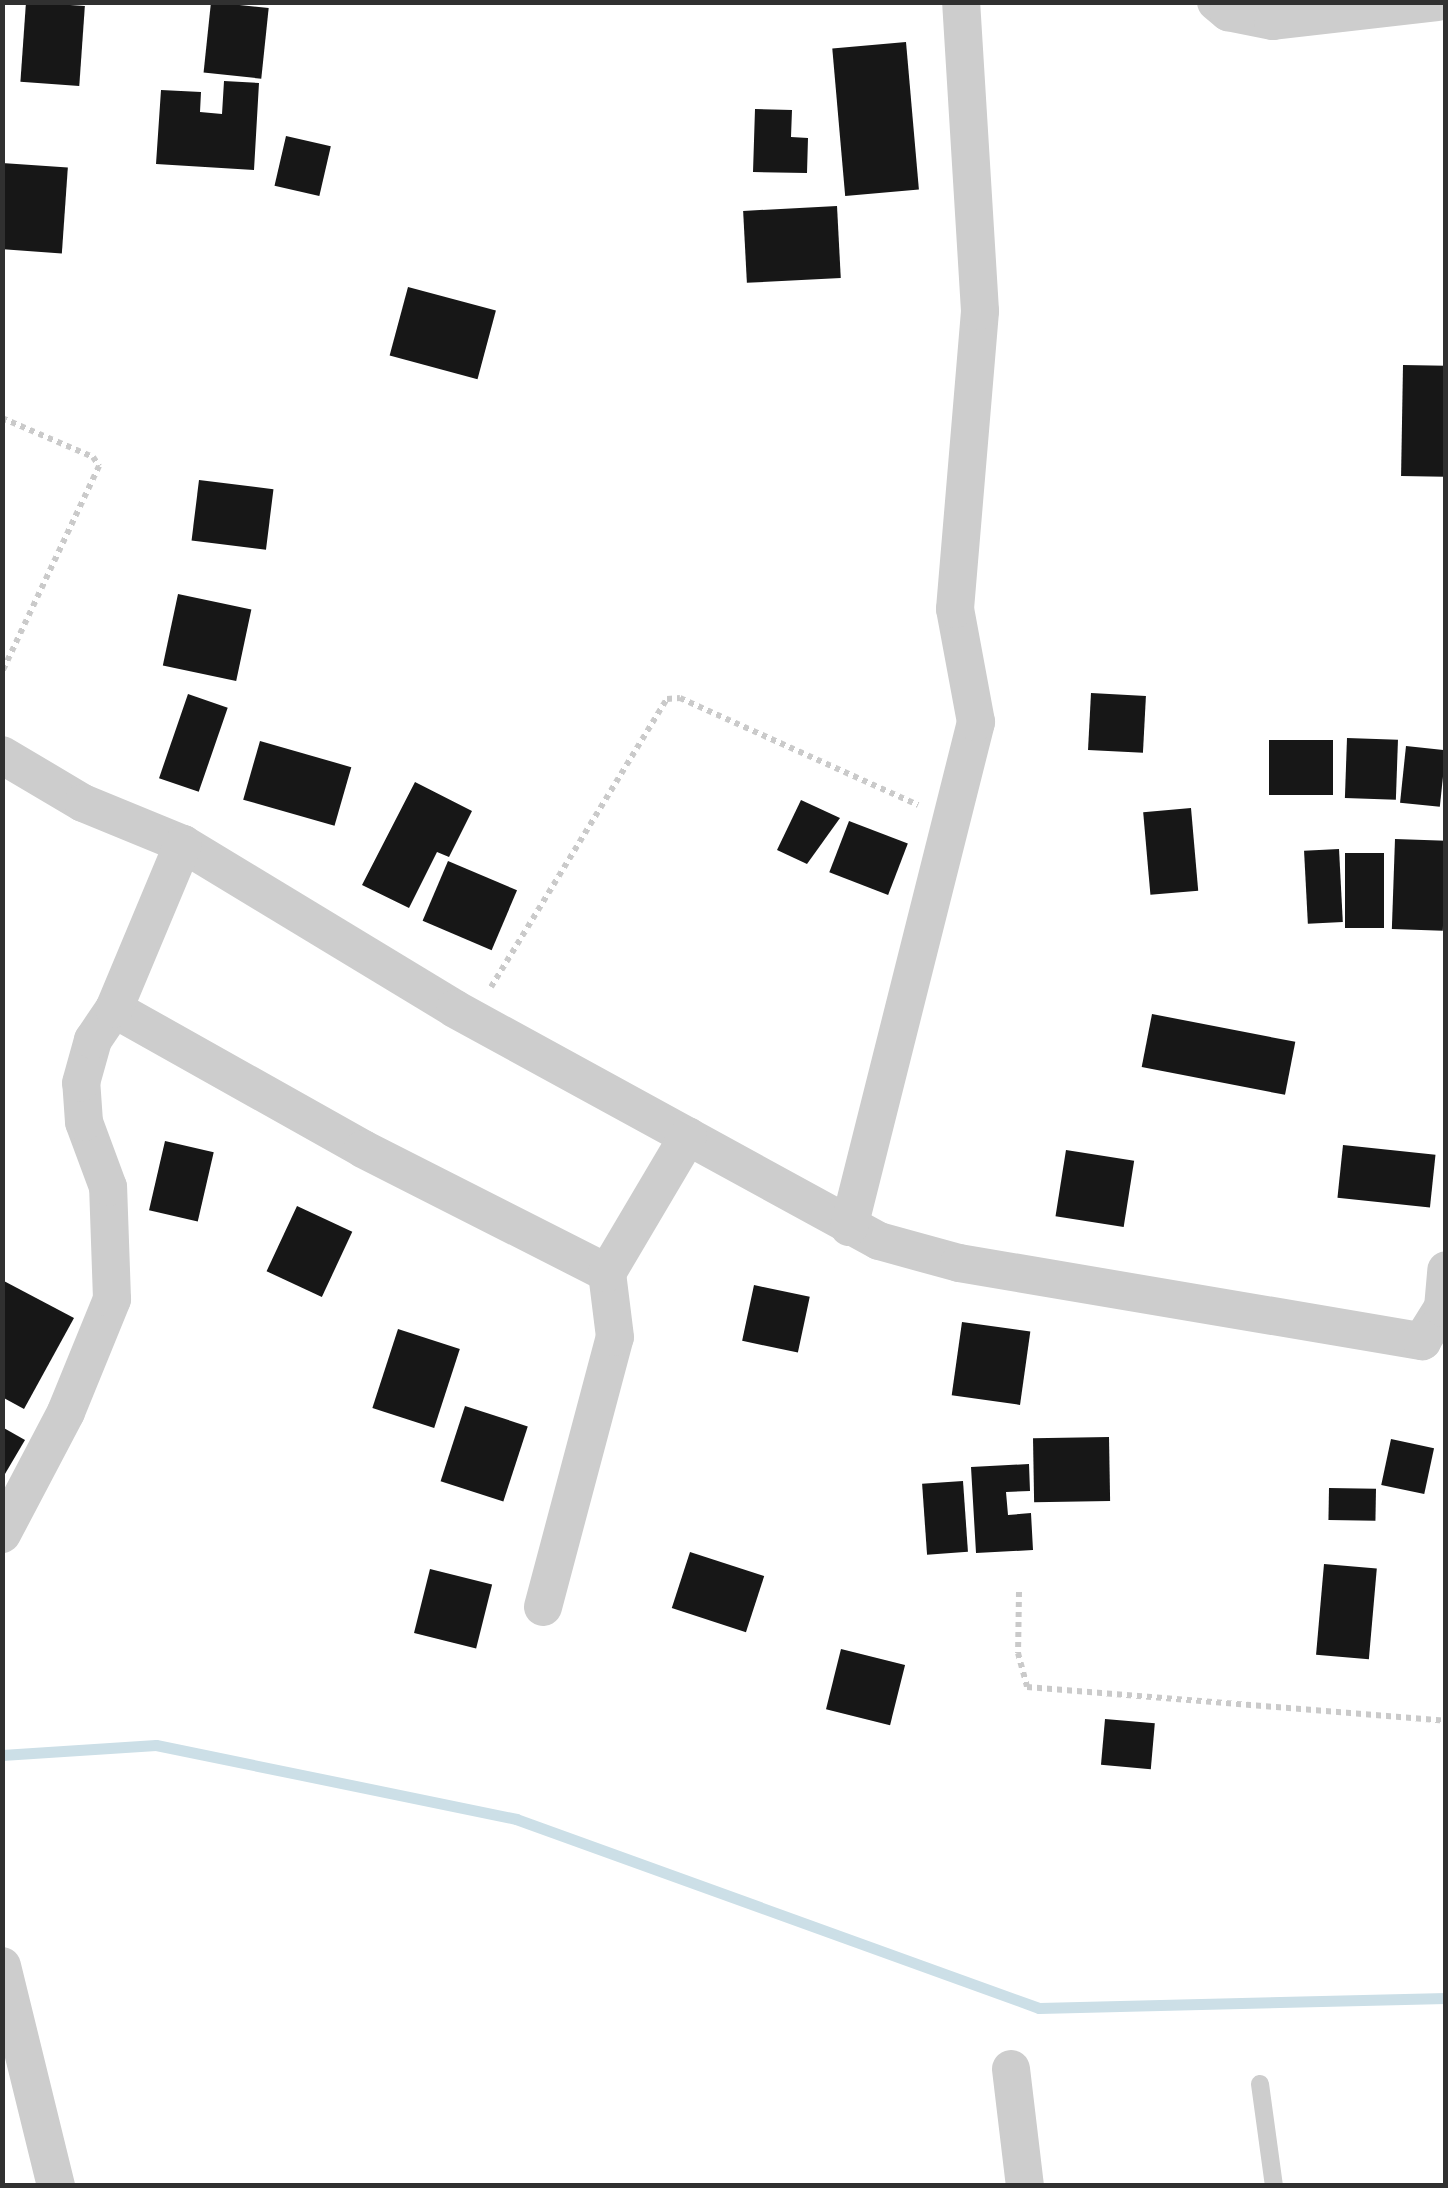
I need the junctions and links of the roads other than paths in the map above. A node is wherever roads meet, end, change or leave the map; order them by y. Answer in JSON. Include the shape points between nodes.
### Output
{"nodes":[{"id":1,"x":961,"y":2,"type":"edge"},
{"id":2,"x":1216,"y":2,"type":"edge"},
{"id":3,"x":1437,"y":2,"type":"edge"},
{"id":4,"x":2,"y":755,"type":"edge"},
{"id":5,"x":183,"y":844,"type":"junction"},
{"id":6,"x":114,"y":1009,"type":"junction"},
{"id":7,"x":688,"y":1136,"type":"junction"},
{"id":8,"x":849,"y":1227,"type":"junction"},
{"id":9,"x":1446,"y":1270,"type":"edge"},
{"id":10,"x":608,"y":1273,"type":"junction"},
{"id":11,"x":1434,"y":1344,"type":"edge"},
{"id":12,"x":2,"y":1534,"type":"edge"},
{"id":13,"x":543,"y":1607,"type":"dead end"},
{"id":14,"x":2,"y":1966,"type":"edge"},
{"id":15,"x":1011,"y":2068,"type":"dead end"},
{"id":16,"x":16,"y":2084,"type":"edge"},
{"id":17,"x":1260,"y":2084,"type":"dead end"},
{"id":18,"x":56,"y":2186,"type":"edge"},
{"id":19,"x":1025,"y":2186,"type":"edge"},
{"id":20,"x":1274,"y":2186,"type":"edge"}],
"edges":[{"from":1,"to":8,"type":"street","via":[[980,311],[955,608],[976,722]]},
{"from":2,"to":3,"type":"street","via":[[1228,12],[1274,21]]},
{"from":4,"to":5,"type":"street","via":[[83,803]]},
{"from":5,"to":6,"type":"street"},
{"from":5,"to":7,"type":"street","via":[[472,1018]]},
{"from":6,"to":10,"type":"street","via":[[363,1149]]},
{"from":6,"to":12,"type":"street","via":[[92,1040],[81,1083],[84,1122],[108,1187],[112,1300],[66,1412]]},
{"from":7,"to":8,"type":"street"},
{"from":7,"to":10,"type":"street"},
{"from":8,"to":11,"type":"street","via":[[959,1263]]},
{"from":9,"to":11,"type":"street"},
{"from":10,"to":13,"type":"street","via":[[614,1337]]},
{"from":14,"to":16,"type":"street"},
{"from":15,"to":19,"type":"street"},
{"from":16,"to":18,"type":"street"},
{"from":17,"to":20,"type":"lane"}]}
